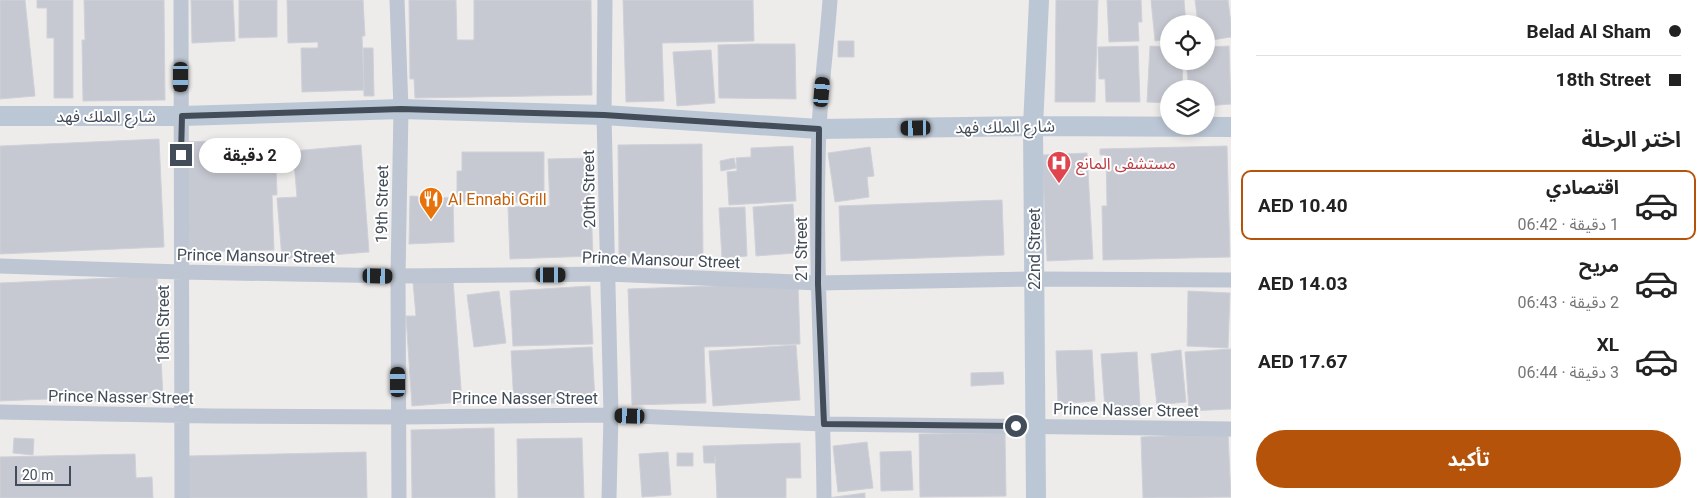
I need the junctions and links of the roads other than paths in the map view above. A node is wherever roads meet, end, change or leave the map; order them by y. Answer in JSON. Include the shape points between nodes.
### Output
{"nodes":[{"id":1,"x":181,"y":0,"type":"edge"},
{"id":2,"x":397,"y":0,"type":"edge"},
{"id":3,"x":605,"y":0,"type":"edge"},
{"id":4,"x":830,"y":0,"type":"edge"},
{"id":5,"x":1039,"y":0,"type":"edge"},
{"id":6,"x":401,"y":109,"type":"junction"},
{"id":7,"x":604,"y":115,"type":"junction"},
{"id":8,"x":0,"y":116,"type":"edge"},
{"id":9,"x":182,"y":116,"type":"junction"},
{"id":10,"x":1033,"y":126,"type":"junction"},
{"id":11,"x":1231,"y":126,"type":"edge"},
{"id":12,"x":819,"y":129,"type":"junction"},
{"id":13,"x":0,"y":266,"type":"edge"},
{"id":14,"x":181,"y":272,"type":"junction"},
{"id":15,"x":608,"y":274,"type":"junction"},
{"id":16,"x":398,"y":276,"type":"junction"},
{"id":17,"x":1034,"y":279,"type":"junction"},
{"id":18,"x":1231,"y":280,"type":"edge"},
{"id":19,"x":818,"y":284,"type":"junction"},
{"id":20,"x":0,"y":412,"type":"edge"},
{"id":21,"x":611,"y":415,"type":"junction"},
{"id":22,"x":181,"y":416,"type":"junction"},
{"id":23,"x":398,"y":417,"type":"junction"},
{"id":24,"x":824,"y":424,"type":"junction"},
{"id":25,"x":1035,"y":426,"type":"junction"},
{"id":26,"x":1231,"y":429,"type":"edge"},
{"id":27,"x":182,"y":498,"type":"edge"},
{"id":28,"x":398,"y":498,"type":"edge"},
{"id":29,"x":608,"y":498,"type":"edge"},
{"id":30,"x":824,"y":498,"type":"edge"},
{"id":31,"x":1036,"y":498,"type":"edge"}],
"edges":[{"from":1,"to":9,"type":"street","name":"18th Street"},
{"from":2,"to":6,"type":"street","name":"19th Street"},
{"from":3,"to":7,"type":"street","name":"20th Street"},
{"from":4,"to":12,"type":"street","name":"21 Street"},
{"from":5,"to":10,"type":"street","name":"22nd Street"},
{"from":6,"to":7,"type":"street","name":"شارع الملك فهد"},
{"from":6,"to":9,"type":"street","name":"شارع الملك فهد"},
{"from":6,"to":16,"type":"street","name":"19th Street"},
{"from":7,"to":12,"type":"street","name":"شارع الملك فهد"},
{"from":7,"to":15,"type":"street","name":"20th Street"},
{"from":8,"to":9,"type":"street","name":"شارع الملك فهد"},
{"from":9,"to":14,"type":"street","name":"18th Street"},
{"from":10,"to":11,"type":"street","name":"شارع الملك فهد"},
{"from":10,"to":12,"type":"street","name":"شارع الملك فهد"},
{"from":10,"to":17,"type":"street","name":"22nd Street"},
{"from":12,"to":19,"type":"street","name":"21 Street"},
{"from":13,"to":14,"type":"street","name":"Prince Mansour Street"},
{"from":14,"to":16,"type":"street","name":"Prince Mansour Street"},
{"from":14,"to":22,"type":"street","name":"18th Street"},
{"from":15,"to":16,"type":"street","name":"Prince Mansour Street"},
{"from":15,"to":19,"type":"street","name":"Prince Mansour Street"},
{"from":15,"to":21,"type":"street","name":"20th Street"},
{"from":16,"to":23,"type":"street","name":"19th Street"},
{"from":17,"to":18,"type":"street","name":"Prince Mansour Street"},
{"from":17,"to":19,"type":"street","name":"Prince Mansour Street"},
{"from":17,"to":25,"type":"street","name":"22nd Street"},
{"from":19,"to":24,"type":"street","name":"21 Street"},
{"from":20,"to":22,"type":"street","name":"Prince Nasser Street"},
{"from":21,"to":23,"type":"street","name":"Prince Nasser Street"},
{"from":21,"to":24,"type":"street","name":"Prince Nasser Street"},
{"from":21,"to":29,"type":"street","name":"20th Street"},
{"from":22,"to":23,"type":"street","name":"Prince Nasser Street"},
{"from":22,"to":27,"type":"street","name":"18th Street"},
{"from":23,"to":28,"type":"street","name":"19th Street"},
{"from":24,"to":25,"type":"street","name":"Prince Nasser Street"},
{"from":24,"to":30,"type":"street","name":"21 Street"},
{"from":25,"to":26,"type":"street","name":"Prince Nasser Street"},
{"from":25,"to":31,"type":"street","name":"22nd Street"}]}
